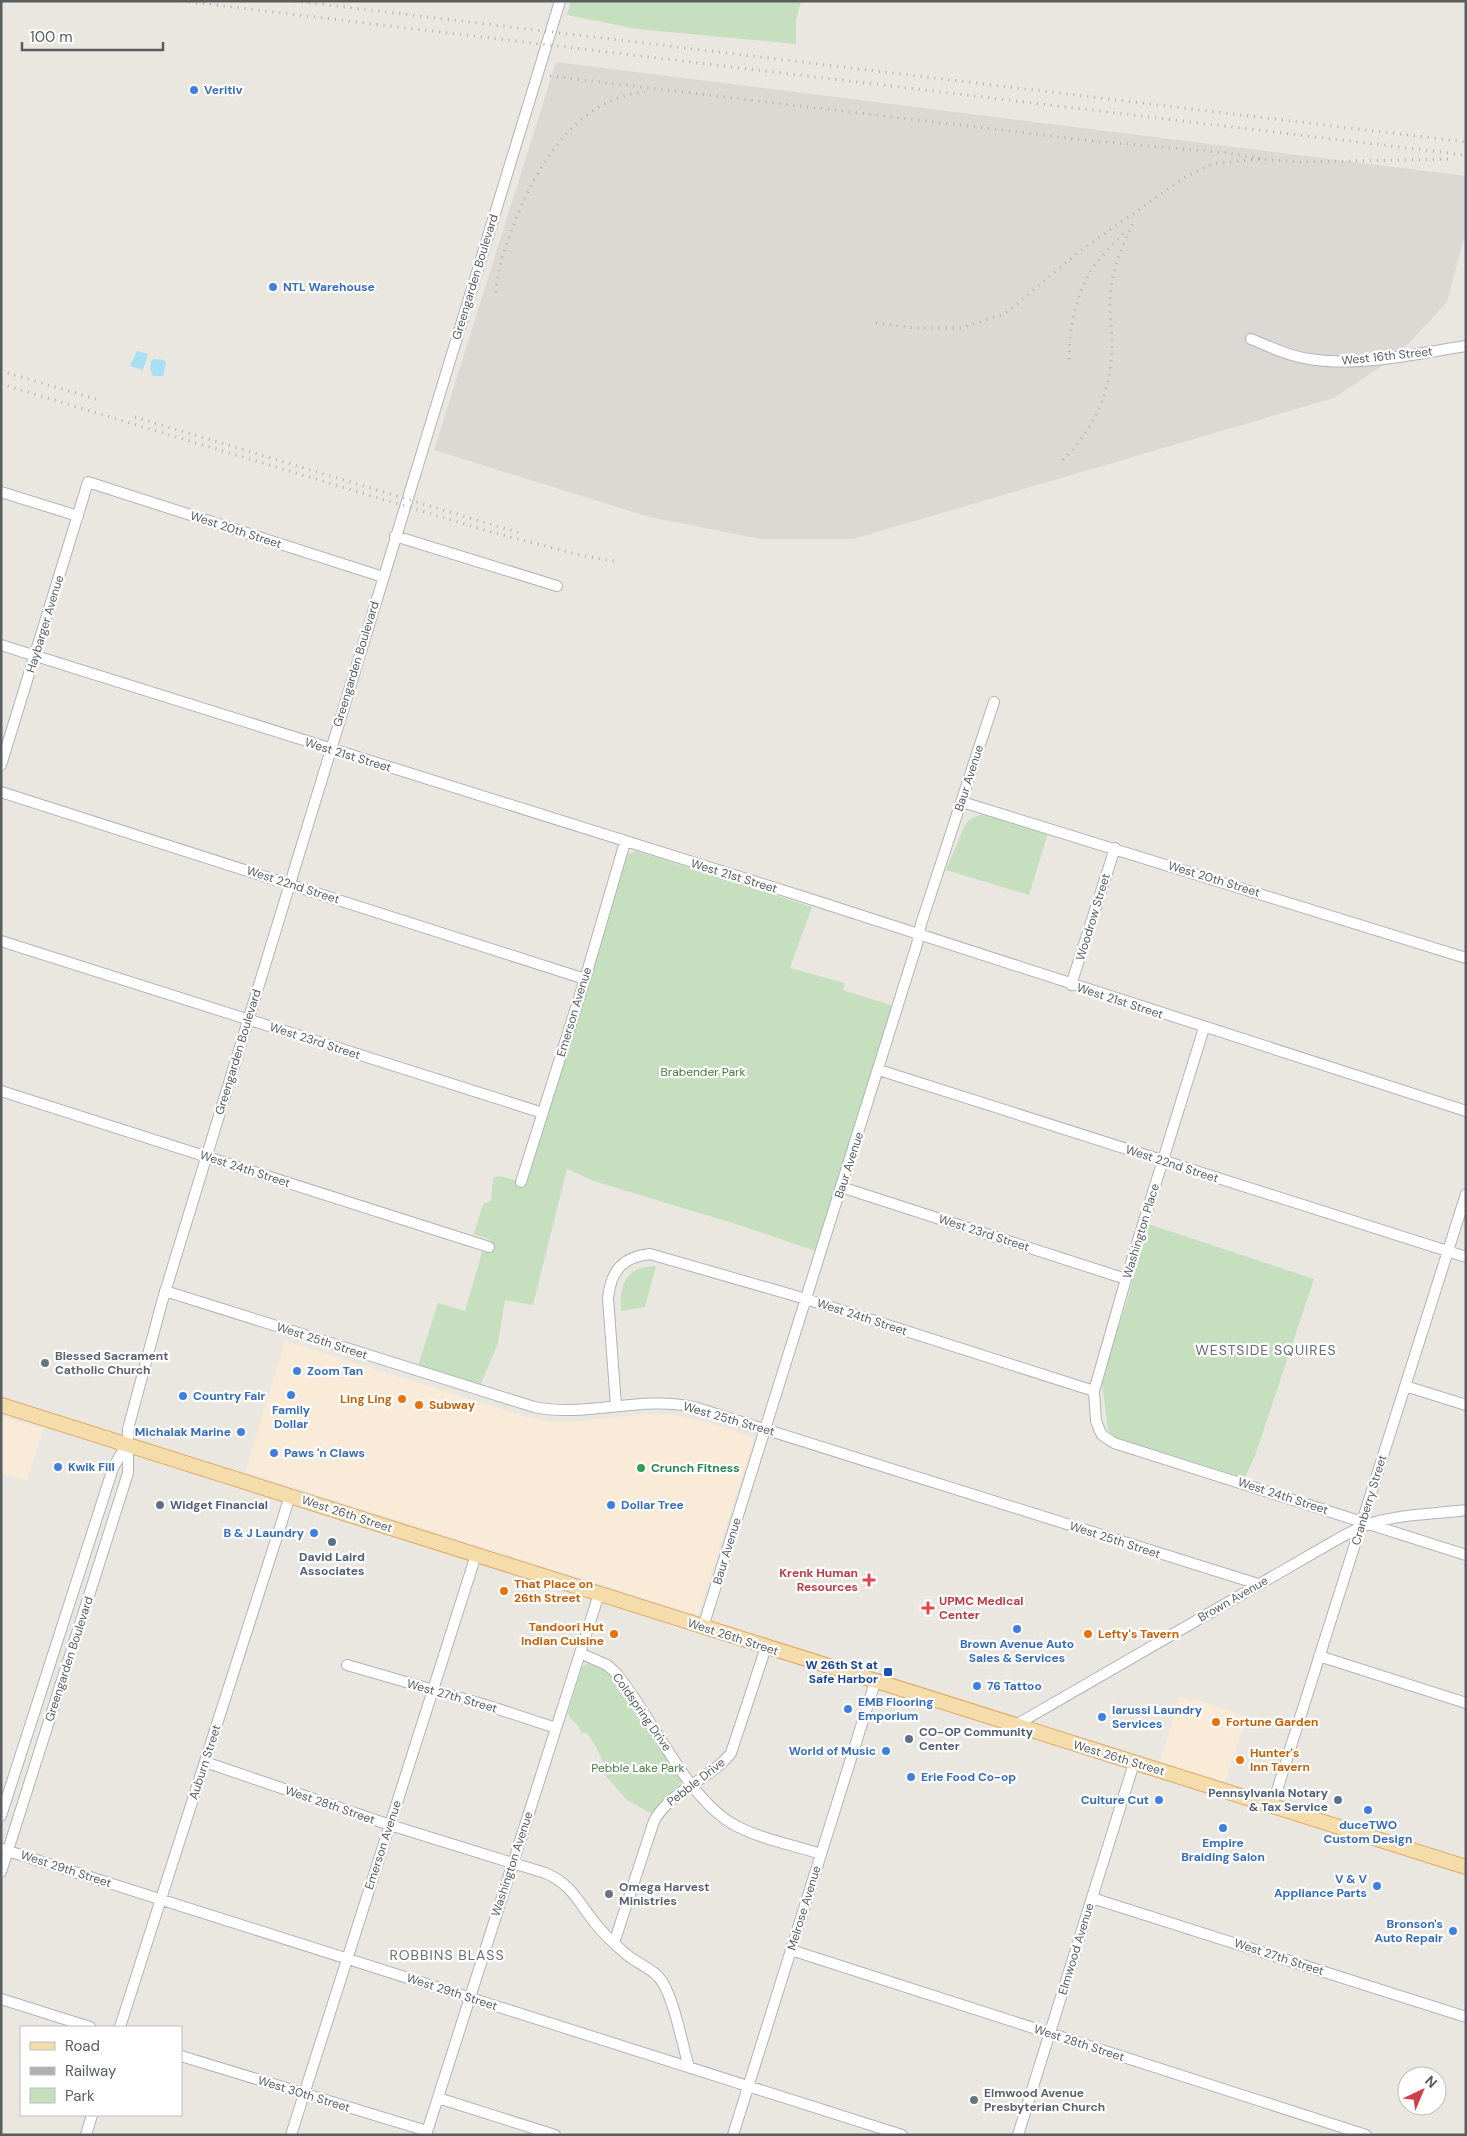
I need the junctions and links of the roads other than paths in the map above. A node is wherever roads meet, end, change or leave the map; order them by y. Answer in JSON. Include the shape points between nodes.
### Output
{"nodes":[{"id":1,"x":560,"y":1,"type":"edge"},
{"id":2,"x":1251,"y":339,"type":"dead end"},
{"id":3,"x":1466,"y":346,"type":"edge"},
{"id":4,"x":88,"y":482,"type":"joint"},
{"id":5,"x":1,"y":492,"type":"edge"},
{"id":6,"x":78,"y":516,"type":"junction"},
{"id":7,"x":395,"y":536,"type":"junction"},
{"id":8,"x":383,"y":577,"type":"junction"},
{"id":9,"x":557,"y":586,"type":"dead end"},
{"id":10,"x":1,"y":645,"type":"edge"},
{"id":11,"x":35,"y":656,"type":"junction"},
{"id":12,"x":994,"y":702,"type":"dead end"},
{"id":13,"x":330,"y":750,"type":"junction"},
{"id":14,"x":1,"y":765,"type":"edge"},
{"id":15,"x":1,"y":792,"type":"edge"},
{"id":16,"x":962,"y":802,"type":"junction"},
{"id":17,"x":625,"y":842,"type":"junction"},
{"id":18,"x":1114,"y":848,"type":"junction"},
{"id":19,"x":289,"y":884,"type":"junction"},
{"id":20,"x":919,"y":935,"type":"junction"},
{"id":21,"x":1,"y":941,"type":"edge"},
{"id":22,"x":1466,"y":958,"type":"edge"},
{"id":23,"x":585,"y":979,"type":"junction"},
{"id":24,"x":1071,"y":985,"type":"junction"},
{"id":25,"x":248,"y":1020,"type":"junction"},
{"id":26,"x":1204,"y":1028,"type":"junction"},
{"id":27,"x":879,"y":1070,"type":"junction"},
{"id":28,"x":1,"y":1091,"type":"edge"},
{"id":29,"x":1466,"y":1112,"type":"edge"},
{"id":30,"x":543,"y":1113,"type":"junction"},
{"id":31,"x":206,"y":1156,"type":"junction"},
{"id":32,"x":1162,"y":1160,"type":"junction"},
{"id":33,"x":521,"y":1182,"type":"dead end"},
{"id":34,"x":841,"y":1187,"type":"junction"},
{"id":35,"x":1466,"y":1194,"type":"edge"},
{"id":36,"x":489,"y":1247,"type":"dead end"},
{"id":37,"x":1448,"y":1251,"type":"junction"},
{"id":38,"x":1466,"y":1257,"type":"edge"},
{"id":39,"x":1126,"y":1279,"type":"junction"},
{"id":40,"x":165,"y":1291,"type":"junction"},
{"id":41,"x":806,"y":1299,"type":"junction"},
{"id":42,"x":1405,"y":1386,"type":"junction"},
{"id":43,"x":1094,"y":1391,"type":"junction"},
{"id":44,"x":1,"y":1405,"type":"edge"},
{"id":45,"x":1466,"y":1405,"type":"edge"},
{"id":46,"x":616,"y":1406,"type":"junction"},
{"id":47,"x":766,"y":1429,"type":"junction"},
{"id":48,"x":1102,"y":1435,"type":"joint"},
{"id":49,"x":127,"y":1444,"type":"junction"},
{"id":50,"x":290,"y":1496,"type":"junction"},
{"id":51,"x":1466,"y":1510,"type":"edge"},
{"id":52,"x":1363,"y":1525,"type":"junction"},
{"id":53,"x":476,"y":1555,"type":"junction"},
{"id":54,"x":1466,"y":1555,"type":"edge"},
{"id":55,"x":1258,"y":1584,"type":"junction"},
{"id":56,"x":599,"y":1594,"type":"junction"},
{"id":57,"x":703,"y":1627,"type":"junction"},
{"id":58,"x":766,"y":1647,"type":"junction"},
{"id":59,"x":580,"y":1653,"type":"junction"},
{"id":60,"x":1319,"y":1656,"type":"junction"},
{"id":61,"x":347,"y":1665,"type":"dead end"},
{"id":62,"x":874,"y":1682,"type":"junction"},
{"id":63,"x":432,"y":1691,"type":"junction"},
{"id":64,"x":1466,"y":1703,"type":"edge"},
{"id":65,"x":1014,"y":1726,"type":"junction"},
{"id":66,"x":556,"y":1728,"type":"junction"},
{"id":67,"x":205,"y":1762,"type":"junction"},
{"id":68,"x":1134,"y":1763,"type":"junction"},
{"id":69,"x":691,"y":1784,"type":"junction"},
{"id":70,"x":1272,"y":1806,"type":"junction"},
{"id":71,"x":1,"y":1816,"type":"edge"},
{"id":72,"x":390,"y":1825,"type":"junction"},
{"id":73,"x":4,"y":1850,"type":"edge"},
{"id":74,"x":821,"y":1854,"type":"junction"},
{"id":75,"x":512,"y":1864,"type":"junction"},
{"id":76,"x":1466,"y":1867,"type":"edge"},
{"id":77,"x":1,"y":1872,"type":"edge"},
{"id":78,"x":1092,"y":1898,"type":"junction"},
{"id":79,"x":161,"y":1900,"type":"junction"},
{"id":80,"x":614,"y":1943,"type":"junction"},
{"id":81,"x":791,"y":1950,"type":"junction"},
{"id":82,"x":347,"y":1959,"type":"junction"},
{"id":83,"x":470,"y":1998,"type":"junction"},
{"id":84,"x":1,"y":1999,"type":"edge"},
{"id":85,"x":1466,"y":2016,"type":"edge"},
{"id":86,"x":87,"y":2026,"type":"edge"},
{"id":87,"x":120,"y":2026,"type":"edge"},
{"id":88,"x":1050,"y":2033,"type":"junction"},
{"id":89,"x":182,"y":2056,"type":"edge"},
{"id":90,"x":689,"y":2067,"type":"junction"},
{"id":91,"x":748,"y":2086,"type":"junction"},
{"id":92,"x":304,"y":2094,"type":"junction"},
{"id":93,"x":438,"y":2098,"type":"junction"},
{"id":94,"x":92,"y":2116,"type":"edge"},
{"id":95,"x":426,"y":2133,"type":"edge"},
{"id":96,"x":86,"y":2135,"type":"edge"},
{"id":97,"x":291,"y":2135,"type":"edge"},
{"id":98,"x":555,"y":2135,"type":"edge"},
{"id":99,"x":733,"y":2135,"type":"edge"},
{"id":100,"x":902,"y":2135,"type":"edge"},
{"id":101,"x":1018,"y":2135,"type":"edge"},
{"id":102,"x":1366,"y":2135,"type":"edge"}],
"edges":[{"from":1,"to":7,"type":"street","name":"Greengarden Boulevard"},
{"from":2,"to":3,"type":"street","name":"West 16th Street","via":[[1285,353],[1332,362],[1364,361]]},
{"from":4,"to":6,"type":"street","name":"Haybarger Avenue"},
{"from":4,"to":8,"type":"street","name":"West 20th Street"},
{"from":5,"to":6,"type":"street"},
{"from":6,"to":11,"type":"street","name":"Haybarger Avenue"},
{"from":7,"to":8,"type":"street","name":"Greengarden Boulevard"},
{"from":7,"to":9,"type":"street"},
{"from":8,"to":13,"type":"street","name":"Greengarden Boulevard"},
{"from":10,"to":11,"type":"street","name":"West 21st Street"},
{"from":11,"to":13,"type":"street","name":"West 21st Street"},
{"from":11,"to":14,"type":"street","name":"Haybarger Avenue"},
{"from":12,"to":16,"type":"street","name":"Baur Avenue"},
{"from":13,"to":17,"type":"street","name":"West 21st Street"},
{"from":13,"to":19,"type":"street","name":"Greengarden Boulevard"},
{"from":15,"to":19,"type":"street","name":"West 22nd Street"},
{"from":16,"to":18,"type":"street","name":"West 20th Street"},
{"from":16,"to":20,"type":"street","name":"Baur Avenue"},
{"from":17,"to":20,"type":"street","name":"West 21st Street"},
{"from":17,"to":23,"type":"street","name":"Emerson Avenue"},
{"from":18,"to":22,"type":"street","name":"West 20th Street"},
{"from":18,"to":24,"type":"street","name":"Woodrow Street"},
{"from":19,"to":23,"type":"street","name":"West 22nd Street"},
{"from":19,"to":25,"type":"street","name":"Greengarden Boulevard"},
{"from":20,"to":24,"type":"street","name":"West 21st Street"},
{"from":20,"to":27,"type":"street","name":"Baur Avenue"},
{"from":21,"to":25,"type":"street","name":"West 23rd Street"},
{"from":23,"to":30,"type":"street","name":"Emerson Avenue"},
{"from":24,"to":26,"type":"street","name":"West 21st Street"},
{"from":25,"to":30,"type":"street","name":"West 23rd Street"},
{"from":25,"to":31,"type":"street","name":"Greengarden Boulevard"},
{"from":26,"to":29,"type":"street","name":"West 21st Street"},
{"from":26,"to":32,"type":"street","name":"Washington Place"},
{"from":27,"to":32,"type":"street","name":"West 22nd Street"},
{"from":27,"to":34,"type":"street","name":"Baur Avenue"},
{"from":28,"to":31,"type":"street","name":"West 24th Street"},
{"from":30,"to":33,"type":"street","name":"Emerson Avenue"},
{"from":31,"to":36,"type":"street","name":"West 24th Street"},
{"from":31,"to":40,"type":"street","name":"Greengarden Boulevard"},
{"from":32,"to":37,"type":"street","name":"West 22nd Street"},
{"from":32,"to":39,"type":"street","name":"Washington Place"},
{"from":34,"to":39,"type":"street","name":"West 23rd Street"},
{"from":34,"to":41,"type":"street","name":"Baur Avenue"},
{"from":35,"to":37,"type":"street","name":"Cranberry Street"},
{"from":37,"to":38,"type":"street","name":"West 22nd Street"},
{"from":37,"to":42,"type":"street","name":"Cranberry Street"},
{"from":39,"to":43,"type":"street","name":"Washington Place"},
{"from":40,"to":46,"type":"street","name":"West 25th Street","via":[[534,1407],[572,1411]]},
{"from":40,"to":49,"type":"street","name":"Greengarden Boulevard","via":[[135,1398]]},
{"from":41,"to":43,"type":"street","name":"West 24th Street"},
{"from":41,"to":46,"type":"street","name":"West 24th Street","via":[[659,1254],[629,1259],[614,1275],[608,1298]]},
{"from":41,"to":47,"type":"street","name":"Baur Avenue"},
{"from":42,"to":45,"type":"street"},
{"from":42,"to":52,"type":"street","name":"Cranberry Street"},
{"from":43,"to":48,"type":"street","name":"Washington Place","via":[[1096,1421]]},
{"from":44,"to":49,"type":"main road","name":"West 26th Street"},
{"from":46,"to":47,"type":"street","name":"West 25th Street","via":[[657,1402],[682,1404]]},
{"from":47,"to":55,"type":"street","name":"West 25th Street"},
{"from":47,"to":57,"type":"street","name":"Baur Avenue"},
{"from":48,"to":52,"type":"street","name":"West 24th Street","via":[[1114,1443]]},
{"from":49,"to":50,"type":"main road","name":"West 26th Street"},
{"from":49,"to":71,"type":"street","name":"Greengarden Boulevard","via":[[113,1468]]},
{"from":49,"to":73,"type":"street","name":"Greengarden Boulevard","via":[[128,1473]]},
{"from":50,"to":53,"type":"main road","name":"West 26th Street"},
{"from":50,"to":67,"type":"street","name":"Auburn Street"},
{"from":51,"to":52,"type":"street","name":"Brown Avenue"},
{"from":52,"to":54,"type":"street","name":"West 24th Street"},
{"from":52,"to":55,"type":"street","name":"Brown Avenue"},
{"from":52,"to":60,"type":"street","name":"Cranberry Street"},
{"from":53,"to":56,"type":"main road","name":"West 26th Street"},
{"from":53,"to":63,"type":"street","name":"Emerson Avenue"},
{"from":55,"to":65,"type":"street","name":"Brown Avenue"},
{"from":56,"to":57,"type":"main road","name":"West 26th Street"},
{"from":56,"to":59,"type":"street","name":"Washington Avenue"},
{"from":57,"to":58,"type":"main road","name":"West 26th Street"},
{"from":58,"to":62,"type":"main road","name":"West 26th Street"},
{"from":58,"to":69,"type":"street","name":"Pebble Drive","via":[[731,1753]]},
{"from":59,"to":66,"type":"street","name":"Washington Avenue"},
{"from":59,"to":69,"type":"street","name":"Coldspring Drive","via":[[602,1662],[616,1673]]},
{"from":60,"to":64,"type":"street"},
{"from":60,"to":70,"type":"street","name":"Cranberry Street"},
{"from":61,"to":63,"type":"street","name":"West 27th Street"},
{"from":62,"to":65,"type":"main road","name":"West 26th Street"},
{"from":62,"to":74,"type":"street","name":"Melrose Avenue"},
{"from":63,"to":66,"type":"street","name":"West 27th Street"},
{"from":63,"to":72,"type":"street","name":"Emerson Avenue"},
{"from":65,"to":68,"type":"main road","name":"West 26th Street"},
{"from":66,"to":75,"type":"street","name":"Washington Avenue"},
{"from":67,"to":72,"type":"street","name":"West 28th Street"},
{"from":67,"to":79,"type":"street","name":"Auburn Street"},
{"from":68,"to":70,"type":"main road","name":"West 26th Street"},
{"from":68,"to":78,"type":"street","name":"Elmwood Avenue"},
{"from":69,"to":74,"type":"street","name":"Coldspring Drive","via":[[731,1823]]},
{"from":69,"to":80,"type":"street","name":"Pebble Drive","via":[[666,1805],[654,1821]]},
{"from":70,"to":76,"type":"main road","name":"West 26th Street"},
{"from":72,"to":75,"type":"street","name":"West 28th Street"},
{"from":72,"to":82,"type":"street","name":"Emerson Avenue"},
{"from":73,"to":77,"type":"street","name":"Greengarden Boulevard"},
{"from":73,"to":79,"type":"street","name":"West 29th Street"},
{"from":74,"to":81,"type":"street","name":"Melrose Avenue"},
{"from":75,"to":80,"type":"street","name":"West 28th Street","via":[[553,1876],[567,1886]]},
{"from":75,"to":83,"type":"street","name":"Washington Avenue"},
{"from":78,"to":85,"type":"street","name":"West 27th Street"},
{"from":78,"to":88,"type":"street","name":"Elmwood Avenue"},
{"from":79,"to":82,"type":"street","name":"West 29th Street"},
{"from":79,"to":87,"type":"street","name":"Auburn Street"},
{"from":80,"to":90,"type":"street","name":"West 28th Street","via":[[662,1981]]},
{"from":81,"to":88,"type":"street","name":"West 28th Street"},
{"from":81,"to":91,"type":"street","name":"Melrose Avenue"},
{"from":82,"to":83,"type":"street","name":"West 29th Street"},
{"from":82,"to":92,"type":"street","name":"Emerson Avenue"},
{"from":83,"to":90,"type":"street","name":"West 29th Street"},
{"from":83,"to":93,"type":"street","name":"Washington Avenue"},
{"from":84,"to":86,"type":"street"},
{"from":88,"to":101,"type":"street","name":"Elmwood Avenue"},
{"from":88,"to":102,"type":"street","name":"West 28th Street"},
{"from":89,"to":92,"type":"street","name":"West 30th Street"},
{"from":90,"to":91,"type":"street","name":"West 29th Street"},
{"from":91,"to":99,"type":"street","name":"Melrose Avenue"},
{"from":91,"to":100,"type":"street","name":"West 29th Street"},
{"from":92,"to":95,"type":"street","name":"West 30th Street"},
{"from":92,"to":97,"type":"street","name":"Emerson Avenue"},
{"from":93,"to":95,"type":"street","name":"Washington Avenue"},
{"from":93,"to":98,"type":"street"},
{"from":94,"to":96,"type":"street"}]}
